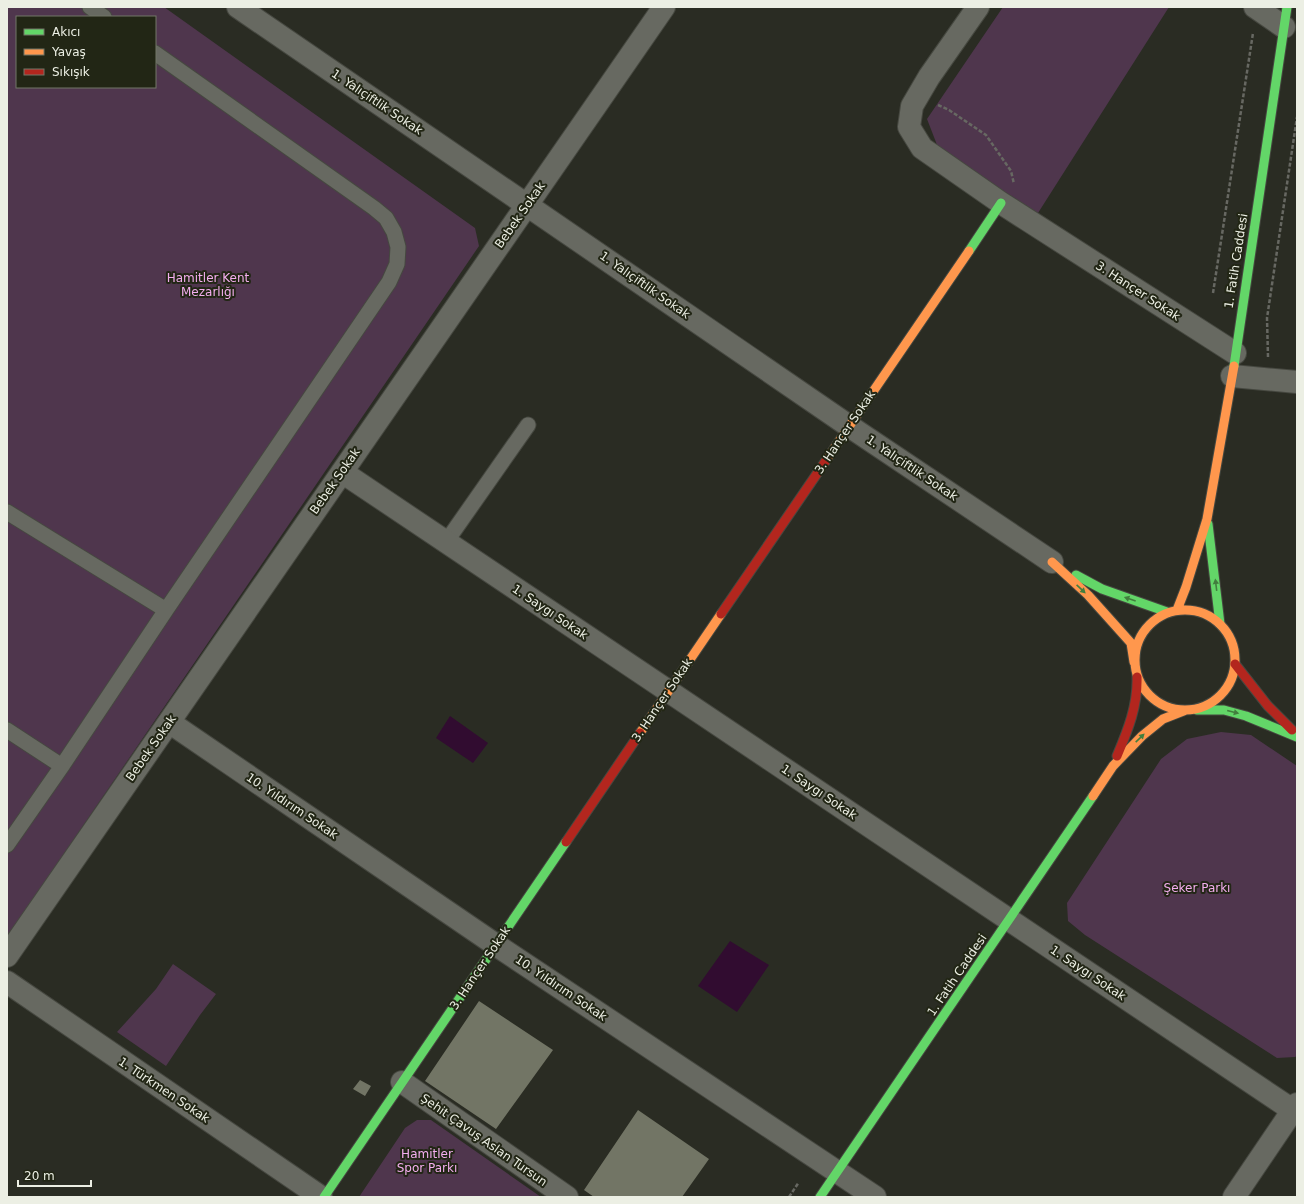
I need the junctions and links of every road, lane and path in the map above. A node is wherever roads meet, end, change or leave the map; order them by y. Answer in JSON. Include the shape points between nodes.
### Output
{"nodes":[{"id":1,"x":90,"y":7,"type":"edge"},
{"id":2,"x":664,"y":7,"type":"edge"},
{"id":3,"x":978,"y":7,"type":"edge"},
{"id":4,"x":247,"y":9,"type":"edge"},
{"id":5,"x":103,"y":16,"type":"edge"},
{"id":6,"x":1255,"y":17,"type":"edge"},
{"id":7,"x":1285,"y":17,"type":"edge"},
{"id":8,"x":156,"y":54,"type":"edge"},
{"id":9,"x":938,"y":105,"type":"dead end"},
{"id":10,"x":1297,"y":117,"type":"edge"},
{"id":11,"x":1008,"y":197,"type":"junction"},
{"id":12,"x":527,"y":204,"type":"junction"},
{"id":13,"x":1213,"y":293,"type":"dead end"},
{"id":14,"x":1235,"y":353,"type":"junction"},
{"id":15,"x":1232,"y":376,"type":"junction"},
{"id":16,"x":1268,"y":379,"type":"junction"},
{"id":17,"x":1297,"y":382,"type":"edge"},
{"id":18,"x":528,"y":425,"type":"dead end"},
{"id":19,"x":849,"y":426,"type":"junction"},
{"id":20,"x":342,"y":472,"type":"junction"},
{"id":21,"x":7,"y":512,"type":"edge"},
{"id":22,"x":1207,"y":519,"type":"junction"},
{"id":23,"x":446,"y":542,"type":"junction"},
{"id":24,"x":1052,"y":562,"type":"junction"},
{"id":25,"x":166,"y":610,"type":"junction"},
{"id":26,"x":1177,"y":610,"type":"junction"},
{"id":27,"x":1167,"y":612,"type":"junction"},
{"id":28,"x":1220,"y":624,"type":"junction"},
{"id":29,"x":1134,"y":662,"type":"junction"},
{"id":30,"x":1235,"y":664,"type":"junction"},
{"id":31,"x":1137,"y":677,"type":"junction"},
{"id":32,"x":668,"y":691,"type":"junction"},
{"id":33,"x":1190,"y":710,"type":"junction"},
{"id":34,"x":169,"y":722,"type":"junction"},
{"id":35,"x":7,"y":730,"type":"edge"},
{"id":36,"x":1297,"y":736,"type":"edge"},
{"id":37,"x":62,"y":766,"type":"junction"},
{"id":38,"x":1113,"y":766,"type":"junction"},
{"id":39,"x":7,"y":844,"type":"edge"},
{"id":40,"x":1009,"y":920,"type":"junction"},
{"id":41,"x":496,"y":945,"type":"junction"},
{"id":42,"x":7,"y":956,"type":"edge"},
{"id":43,"x":7,"y":982,"type":"edge"},
{"id":44,"x":402,"y":1082,"type":"junction"},
{"id":45,"x":1296,"y":1109,"type":"edge"},
{"id":46,"x":837,"y":1172,"type":"junction"},
{"id":47,"x":323,"y":1197,"type":"edge"},
{"id":48,"x":567,"y":1197,"type":"edge"},
{"id":49,"x":820,"y":1197,"type":"edge"},
{"id":50,"x":875,"y":1197,"type":"edge"},
{"id":51,"x":1234,"y":1197,"type":"edge"}],
"edges":[{"from":1,"to":5,"type":"lane"},
{"from":2,"to":12,"type":"street","name":"Bebek Sokak"},
{"from":3,"to":11,"type":"street","name":"3. Hançer Sokak","via":[[912,106],[909,127],[922,148]]},
{"from":4,"to":12,"type":"street","name":"1. Yalıçiftlik Sokak"},
{"from":6,"to":7,"type":"street"},
{"from":6,"to":13,"type":"path"},
{"from":7,"to":14,"type":"street","name":"1. Fatih Caddesi"},
{"from":8,"to":25,"type":"lane","via":[[374,208],[386,218],[394,232],[398,247],[397,264],[389,282]]},
{"from":9,"to":11,"type":"path","via":[[986,135],[1011,171]]},
{"from":10,"to":16,"type":"path","via":[[1267,318]]},
{"from":11,"to":14,"type":"street","name":"3. Hançer Sokak"},
{"from":11,"to":19,"type":"street","name":"3. Hançer Sokak"},
{"from":12,"to":19,"type":"street","name":"1. Yalıçiftlik Sokak"},
{"from":12,"to":20,"type":"street","name":"Bebek Sokak"},
{"from":14,"to":15,"type":"street","name":"1. Fatih Caddesi"},
{"from":15,"to":16,"type":"street"},
{"from":15,"to":22,"type":"street","name":"1. Fatih Caddesi"},
{"from":16,"to":17,"type":"street"},
{"from":18,"to":23,"type":"lane"},
{"from":19,"to":24,"type":"street","name":"1. Yalıçiftlik Sokak"},
{"from":19,"to":32,"type":"street","name":"3. Hançer Sokak"},
{"from":20,"to":23,"type":"street","name":"1. Saygı Sokak"},
{"from":20,"to":34,"type":"street","name":"Bebek Sokak"},
{"from":21,"to":25,"type":"lane"},
{"from":22,"to":26,"type":"street"},
{"from":28,"to":22,"type":"street","one_way":true},
{"from":23,"to":32,"type":"street","name":"1. Saygı Sokak"},
{"from":27,"to":24,"type":"street","one_way":true,"via":[[1102,589]]},
{"from":24,"to":29,"type":"street","one_way":true,"via":[[1088,595],[1131,643]]},
{"from":25,"to":37,"type":"lane"},
{"from":26,"to":27,"type":"street"},
{"from":26,"to":28,"type":"street","via":[[1195,610],[1209,615]]},
{"from":27,"to":29,"type":"street","via":[[1154,620],[1143,632],[1136,646]]},
{"from":28,"to":30,"type":"street","via":[[1229,636]]},
{"from":29,"to":31,"type":"street"},
{"from":30,"to":33,"type":"street","via":[[1226,689],[1206,705]]},
{"from":30,"to":36,"type":"street","via":[[1268,706]]},
{"from":31,"to":33,"type":"street","via":[[1145,691],[1156,702],[1171,708]]},
{"from":31,"to":38,"type":"street","via":[[1138,689],[1128,731]]},
{"from":32,"to":40,"type":"street","name":"1. Saygı Sokak"},
{"from":32,"to":41,"type":"street","name":"3. Hançer Sokak"},
{"from":33,"to":36,"type":"street","one_way":true,"via":[[1224,710]]},
{"from":38,"to":33,"type":"street","one_way":true,"via":[[1163,719]]},
{"from":34,"to":41,"type":"street","name":"10. Yıldırım Sokak"},
{"from":34,"to":42,"type":"street","name":"Bebek Sokak"},
{"from":35,"to":37,"type":"lane"},
{"from":37,"to":39,"type":"lane"},
{"from":38,"to":40,"type":"street","name":"1. Fatih Caddesi"},
{"from":40,"to":45,"type":"street","name":"1. Saygı Sokak"},
{"from":40,"to":46,"type":"street","name":"1. Fatih Caddesi"},
{"from":41,"to":44,"type":"street","name":"3. Hançer Sokak"},
{"from":41,"to":46,"type":"street","name":"10. Yıldırım Sokak"},
{"from":43,"to":47,"type":"street","name":"1. Türkmen Sokak"},
{"from":44,"to":47,"type":"street","name":"3. Hançer Sokak"},
{"from":44,"to":48,"type":"street","name":"Şehit Çavuş Aslan Tursun"},
{"from":45,"to":51,"type":"street"},
{"from":46,"to":49,"type":"street","name":"1. Fatih Caddesi"},
{"from":46,"to":50,"type":"street","name":"10. Yıldırım Sokak"}]}
